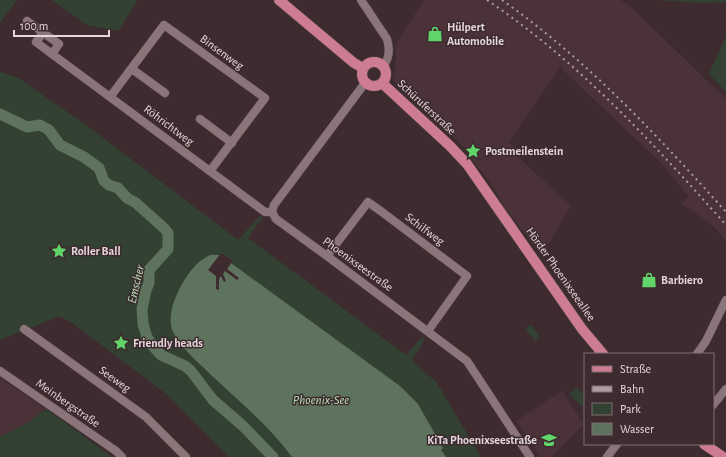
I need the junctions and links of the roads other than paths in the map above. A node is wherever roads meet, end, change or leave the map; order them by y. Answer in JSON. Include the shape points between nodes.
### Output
{"nodes":[{"id":1,"x":279,"y":0,"type":"edge"},
{"id":2,"x":361,"y":0,"type":"edge"},
{"id":3,"x":27,"y":21,"type":"dead end"},
{"id":4,"x":43,"y":32,"type":"junction"},
{"id":5,"x":52,"y":54,"type":"junction"},
{"id":6,"x":383,"y":66,"type":"junction"},
{"id":7,"x":132,"y":68,"type":"junction"},
{"id":8,"x":363,"y":68,"type":"junction"},
{"id":9,"x":366,"y":83,"type":"junction"},
{"id":10,"x":382,"y":83,"type":"junction"},
{"id":11,"x":165,"y":93,"type":"dead end"},
{"id":12,"x":110,"y":97,"type":"junction"},
{"id":13,"x":200,"y":119,"type":"dead end"},
{"id":14,"x":232,"y":143,"type":"junction"},
{"id":15,"x":210,"y":171,"type":"junction"},
{"id":16,"x":498,"y":207,"type":"joint"},
{"id":17,"x":272,"y":212,"type":"junction"},
{"id":18,"x":327,"y":256,"type":"junction"},
{"id":19,"x":726,"y":300,"type":"edge"},
{"id":20,"x":24,"y":329,"type":"dead end"},
{"id":21,"x":428,"y":331,"type":"junction"},
{"id":22,"x":602,"y":353,"type":"edge"},
{"id":23,"x":698,"y":353,"type":"edge"},
{"id":24,"x":0,"y":371,"type":"edge"},
{"id":25,"x":726,"y":389,"type":"edge"},
{"id":26,"x":714,"y":404,"type":"edge"},
{"id":27,"x":616,"y":445,"type":"edge"},
{"id":28,"x":705,"y":445,"type":"edge"},
{"id":29,"x":121,"y":456,"type":"edge"},
{"id":30,"x":186,"y":457,"type":"edge"},
{"id":31,"x":530,"y":457,"type":"edge"},
{"id":32,"x":607,"y":457,"type":"edge"},
{"id":33,"x":723,"y":457,"type":"edge"}],
"edges":[{"from":1,"to":8,"type":"main road"},
{"from":2,"to":6,"type":"street","via":[[387,40],[389,54]]},
{"from":3,"to":4,"type":"street"},
{"from":4,"to":5,"type":"street","name":"Röhrichtweg","via":[[36,42]]},
{"from":4,"to":5,"type":"street","via":[[59,44]]},
{"from":5,"to":12,"type":"street","name":"Röhrichtweg"},
{"from":6,"to":8,"type":"main road","via":[[372,62]]},
{"from":6,"to":10,"type":"main road","via":[[386,73]]},
{"from":7,"to":11,"type":"street"},
{"from":7,"to":12,"type":"street","name":"Binsenweg"},
{"from":7,"to":14,"type":"street","name":"Binsenweg","via":[[164,25],[265,98]]},
{"from":8,"to":9,"type":"main road","via":[[362,76]]},
{"from":9,"to":10,"type":"main road","via":[[372,86]]},
{"from":9,"to":17,"type":"street","via":[[274,205]]},
{"from":10,"to":16,"type":"main road","name":"Schüruferstraße","via":[[456,152]]},
{"from":12,"to":15,"type":"street","name":"Röhrichtweg"},
{"from":13,"to":14,"type":"street"},
{"from":14,"to":15,"type":"street","name":"Binsenweg"},
{"from":15,"to":17,"type":"street","name":"Röhrichtweg","via":[[265,212]]},
{"from":16,"to":22,"type":"main road","name":"Hörder Phoenixseeallee","via":[[582,329]]},
{"from":17,"to":18,"type":"street","name":"Phoenixseestraße","via":[[276,219]]},
{"from":18,"to":21,"type":"street","name":"Phoenixseestraße"},
{"from":18,"to":21,"type":"street","name":"Schilfweg","via":[[368,202],[467,276]]},
{"from":19,"to":23,"type":"street"},
{"from":20,"to":30,"type":"street","name":"Seeweg","via":[[146,417]]},
{"from":21,"to":31,"type":"street","name":"Phoenixseestraße","via":[[467,361]]},
{"from":24,"to":29,"type":"street","name":"Meinbergstraße"},
{"from":25,"to":26,"type":"street"},
{"from":27,"to":32,"type":"street"},
{"from":28,"to":33,"type":"main road"}]}
